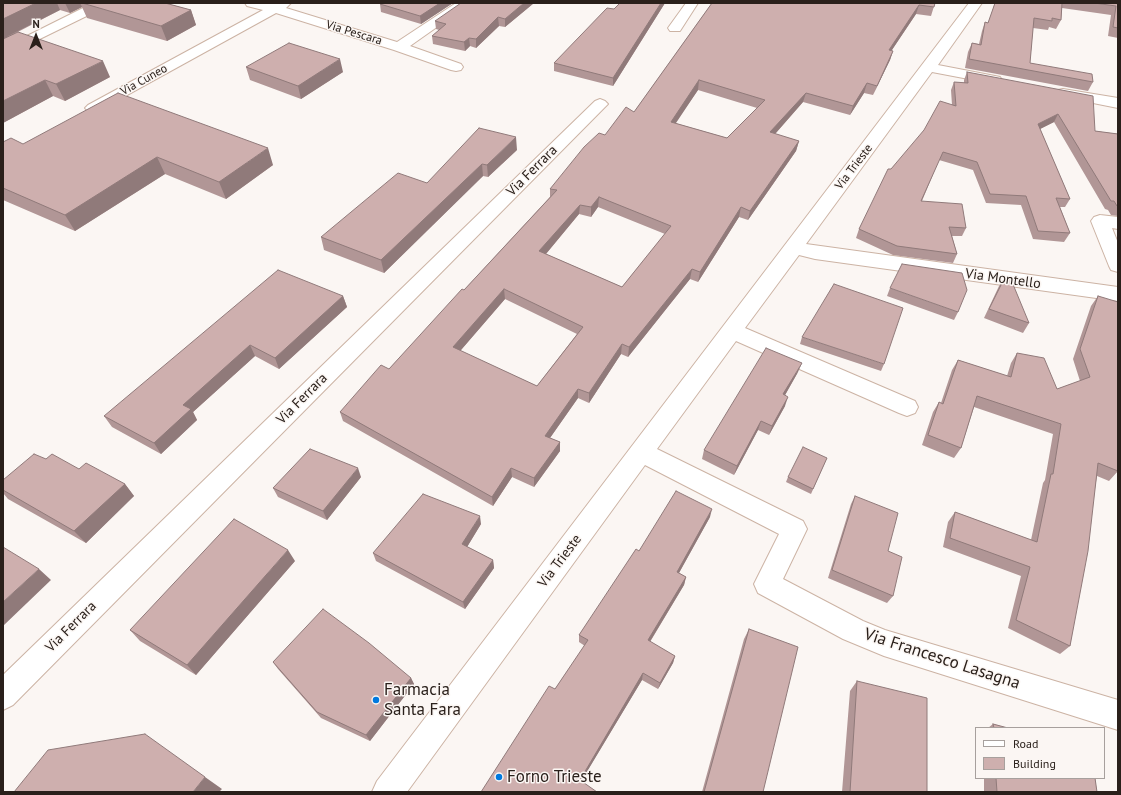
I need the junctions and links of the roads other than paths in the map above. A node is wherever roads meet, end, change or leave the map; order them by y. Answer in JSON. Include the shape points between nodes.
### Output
{"nodes":[{"id":1,"x":103,"y":3,"type":"edge"},
{"id":2,"x":252,"y":3,"type":"edge"},
{"id":3,"x":466,"y":3,"type":"edge"},
{"id":4,"x":692,"y":3,"type":"edge"},
{"id":5,"x":976,"y":3,"type":"edge"},
{"id":6,"x":280,"y":6,"type":"edge"},
{"id":7,"x":675,"y":28,"type":"dead end"},
{"id":8,"x":399,"y":47,"type":"junction"},
{"id":9,"x":3,"y":53,"type":"edge"},
{"id":10,"x":456,"y":67,"type":"dead end"},
{"id":11,"x":928,"y":67,"type":"junction"},
{"id":12,"x":1012,"y":83,"type":"edge"},
{"id":13,"x":1050,"y":90,"type":"edge"},
{"id":14,"x":1118,"y":103,"type":"edge"},
{"id":15,"x":600,"y":104,"type":"dead end"},
{"id":16,"x":80,"y":115,"type":"edge"},
{"id":17,"x":1118,"y":223,"type":"edge"},
{"id":18,"x":794,"y":247,"type":"junction"},
{"id":19,"x":1118,"y":266,"type":"edge"},
{"id":20,"x":1118,"y":294,"type":"edge"},
{"id":21,"x":732,"y":331,"type":"junction"},
{"id":22,"x":907,"y":407,"type":"dead end"},
{"id":23,"x":641,"y":452,"type":"junction"},
{"id":24,"x":3,"y":695,"type":"edge"},
{"id":25,"x":1118,"y":715,"type":"edge"},
{"id":26,"x":388,"y":792,"type":"edge"}],
"edges":[{"from":1,"to":9,"type":"street"},
{"from":2,"to":6,"type":"street","name":"Via Pescara"},
{"from":3,"to":8,"type":"street"},
{"from":4,"to":7,"type":"street"},
{"from":5,"to":11,"type":"street","name":"Via Trieste"},
{"from":6,"to":8,"type":"street","name":"Via Pescara"},
{"from":6,"to":16,"type":"street","name":"Via Cuneo"},
{"from":8,"to":10,"type":"street","name":"Via Pescara"},
{"from":11,"to":12,"type":"street"},
{"from":11,"to":18,"type":"street","name":"Via Trieste"},
{"from":13,"to":14,"type":"street"},
{"from":15,"to":24,"type":"street","name":"Via Ferrara"},
{"from":17,"to":19,"type":"street","via":[[1100,221]]},
{"from":18,"to":20,"type":"street","name":"Via Montello","via":[[815,254]]},
{"from":18,"to":21,"type":"street","name":"Via Trieste"},
{"from":21,"to":22,"type":"street"},
{"from":21,"to":23,"type":"street","name":"Via Trieste"},
{"from":23,"to":25,"type":"street","name":"Via Francesco Lasagna","via":[[794,529],[767,584],[853,630],[884,643]]},
{"from":23,"to":26,"type":"street","name":"Via Trieste"}]}
